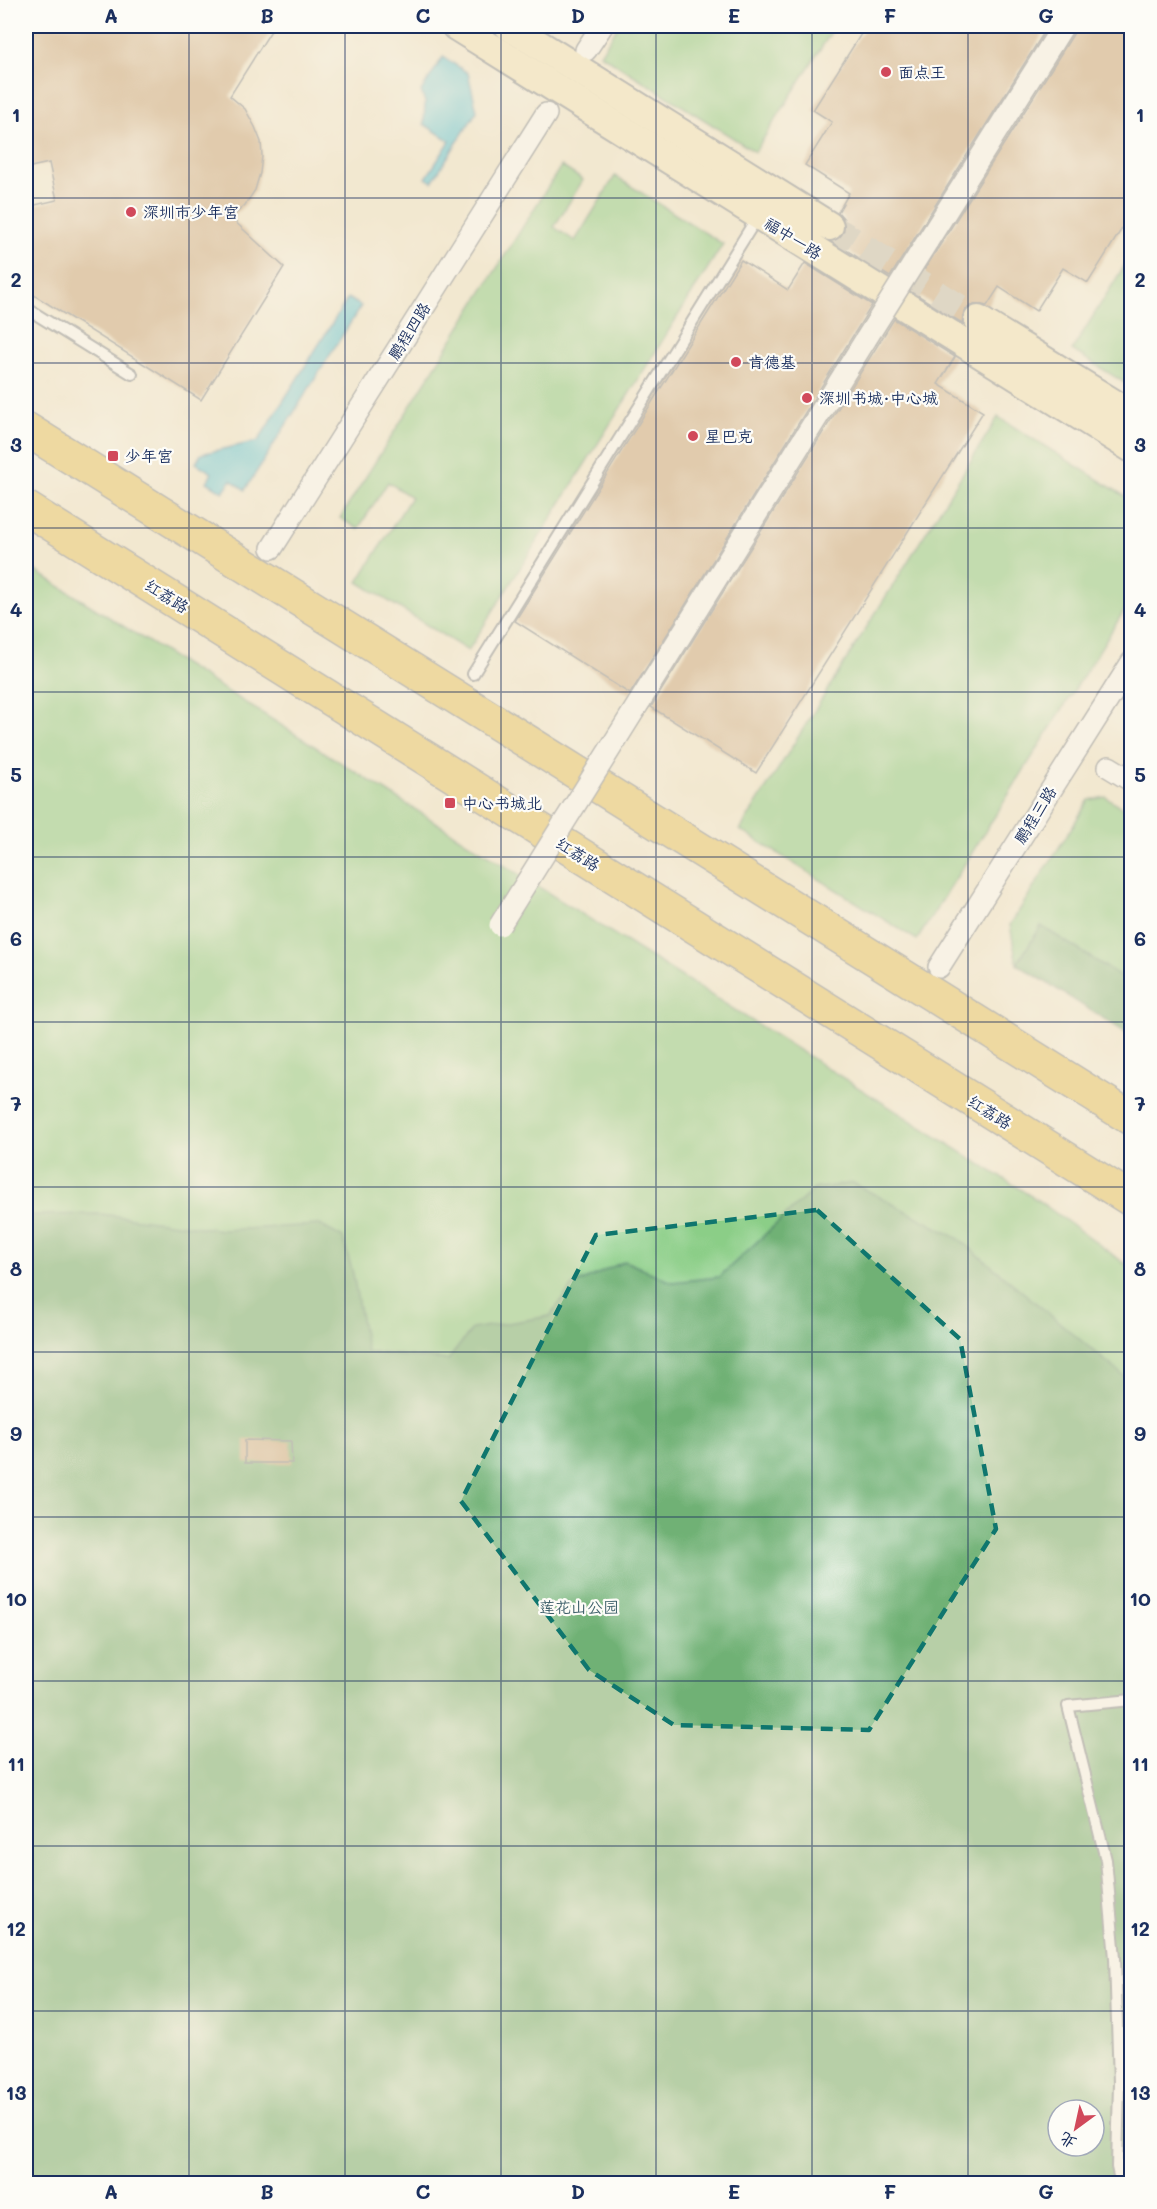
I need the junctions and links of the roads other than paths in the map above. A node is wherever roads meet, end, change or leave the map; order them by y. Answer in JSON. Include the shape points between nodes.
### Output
{"nodes":[{"id":1,"x":456,"y":26,"type":"edge"},
{"id":2,"x":509,"y":26,"type":"edge"},
{"id":3,"x":602,"y":26,"type":"edge"},
{"id":4,"x":1063,"y":26,"type":"edge"},
{"id":5,"x":586,"y":50,"type":"dead end"},
{"id":6,"x":546,"y":114,"type":"dead end"},
{"id":7,"x":759,"y":216,"type":"junction"},
{"id":8,"x":829,"y":226,"type":"tunnel mouth"},
{"id":9,"x":26,"y":308,"type":"edge"},
{"id":10,"x":978,"y":320,"type":"tunnel mouth"},
{"id":11,"x":132,"y":374,"type":"dead end"},
{"id":12,"x":1131,"y":415,"type":"edge"},
{"id":13,"x":26,"y":429,"type":"edge"},
{"id":14,"x":1131,"y":448,"type":"edge"},
{"id":15,"x":26,"y":508,"type":"edge"},
{"id":16,"x":272,"y":548,"type":"dead end"},
{"id":17,"x":1131,"y":662,"type":"edge"},
{"id":18,"x":473,"y":674,"type":"dead end"},
{"id":19,"x":1109,"y":767,"type":"dead end"},
{"id":20,"x":1131,"y":781,"type":"edge"},
{"id":21,"x":500,"y":925,"type":"dead end"},
{"id":22,"x":939,"y":968,"type":"dead end"},
{"id":23,"x":1131,"y":1119,"type":"edge"},
{"id":24,"x":1131,"y":1200,"type":"edge"},
{"id":25,"x":1131,"y":1700,"type":"edge"},
{"id":26,"x":1121,"y":2184,"type":"edge"}],
"edges":[{"from":1,"to":7,"type":"street","name":"福中一路"},
{"from":2,"to":8,"type":"street","name":"福中一路"},
{"from":3,"to":5,"type":"street"},
{"from":4,"to":21,"type":"street","bridge":true},
{"from":6,"to":16,"type":"street","name":"鹏程四路"},
{"from":7,"to":14,"type":"street","name":"福中一路"},
{"from":7,"to":18,"type":"lane"},
{"from":9,"to":11,"type":"lane"},
{"from":10,"to":12,"type":"street"},
{"from":13,"to":23,"type":"main road"},
{"from":15,"to":24,"type":"main road","name":"红荔路"},
{"from":17,"to":22,"type":"street","name":"鹏程三路"},
{"from":19,"to":20,"type":"street"},
{"from":25,"to":26,"type":"lane","via":[[1068,1706],[1106,1860],[1115,1958],[1117,2167]]}]}
